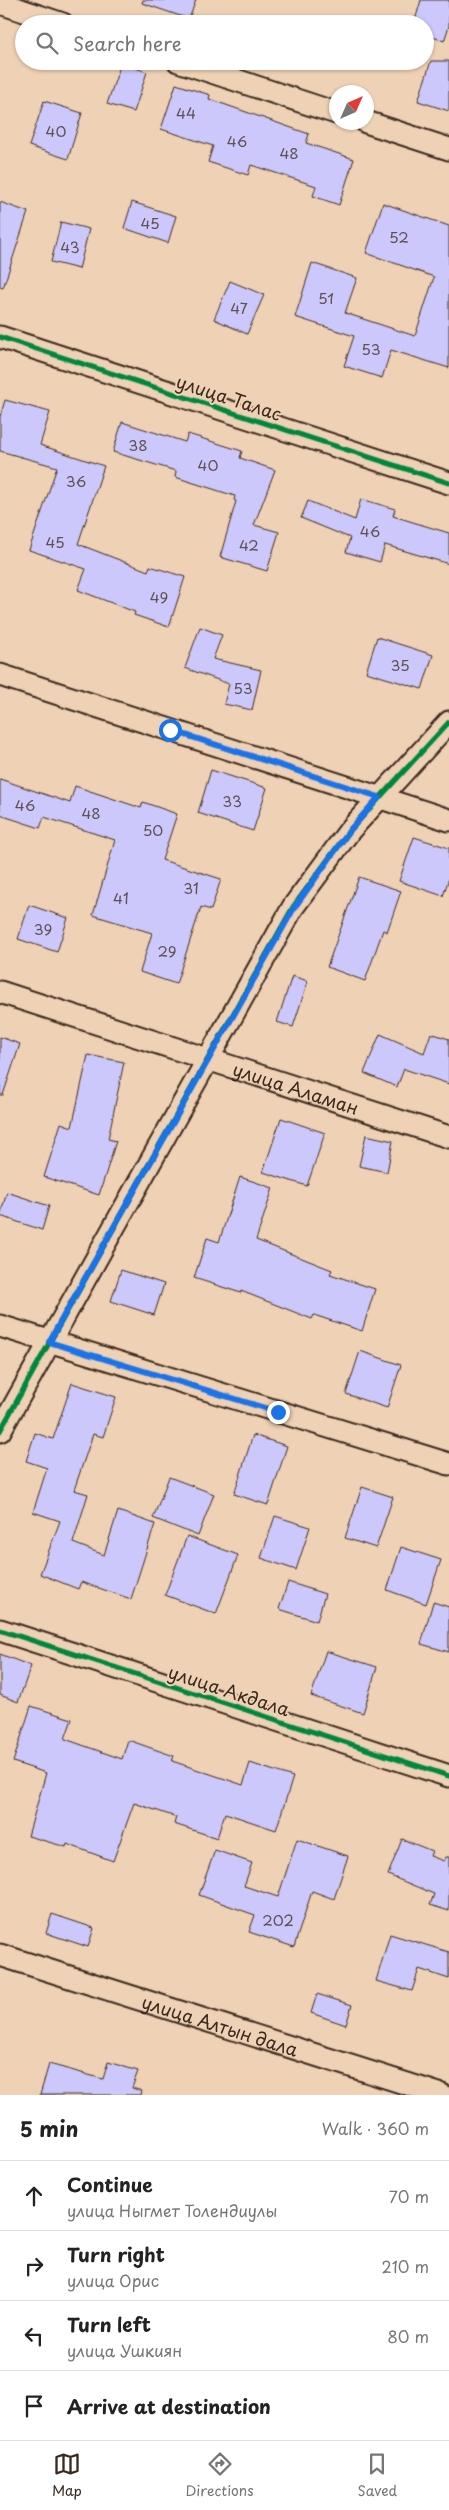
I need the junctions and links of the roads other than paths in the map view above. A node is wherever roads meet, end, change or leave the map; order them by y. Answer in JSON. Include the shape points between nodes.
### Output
{"nodes":[{"id":1,"x":0,"y":3,"type":"edge"},
{"id":2,"x":36,"y":15,"type":"edge"},
{"id":3,"x":206,"y":70,"type":"edge"},
{"id":4,"x":329,"y":110,"type":"edge"},
{"id":5,"x":374,"y":125,"type":"edge"},
{"id":6,"x":449,"y":149,"type":"edge"},
{"id":7,"x":0,"y":337,"type":"edge"},
{"id":8,"x":449,"y":483,"type":"edge"},
{"id":9,"x":0,"y":675,"type":"edge"},
{"id":10,"x":449,"y":722,"type":"edge"},
{"id":11,"x":379,"y":797,"type":"junction"},
{"id":12,"x":449,"y":820,"type":"edge"},
{"id":13,"x":0,"y":992,"type":"edge"},
{"id":14,"x":210,"y":1059,"type":"junction"},
{"id":15,"x":449,"y":1137,"type":"edge"},
{"id":16,"x":0,"y":1326,"type":"edge"},
{"id":17,"x":49,"y":1342,"type":"junction"},
{"id":18,"x":0,"y":1431,"type":"edge"},
{"id":19,"x":449,"y":1464,"type":"edge"},
{"id":20,"x":0,"y":1630,"type":"edge"},
{"id":21,"x":449,"y":1776,"type":"edge"},
{"id":22,"x":0,"y":1955,"type":"edge"},
{"id":23,"x":442,"y":2095,"type":"edge"}],
"edges":[{"from":1,"to":2,"type":"street"},
{"from":3,"to":4,"type":"street"},
{"from":5,"to":6,"type":"street"},
{"from":7,"to":8,"type":"street","name":"улица Талас"},
{"from":9,"to":11,"type":"street"},
{"from":10,"to":11,"type":"street"},
{"from":11,"to":12,"type":"street"},
{"from":11,"to":14,"type":"street","via":[[350,830],[294,908]]},
{"from":13,"to":14,"type":"street","name":"улица Аламан"},
{"from":14,"to":15,"type":"street","name":"улица Аламан"},
{"from":14,"to":17,"type":"street"},
{"from":16,"to":17,"type":"street"},
{"from":17,"to":18,"type":"street"},
{"from":17,"to":19,"type":"street"},
{"from":20,"to":21,"type":"street","name":"улица Акдала"},
{"from":22,"to":23,"type":"street","name":"улица Алтын дала"}]}
